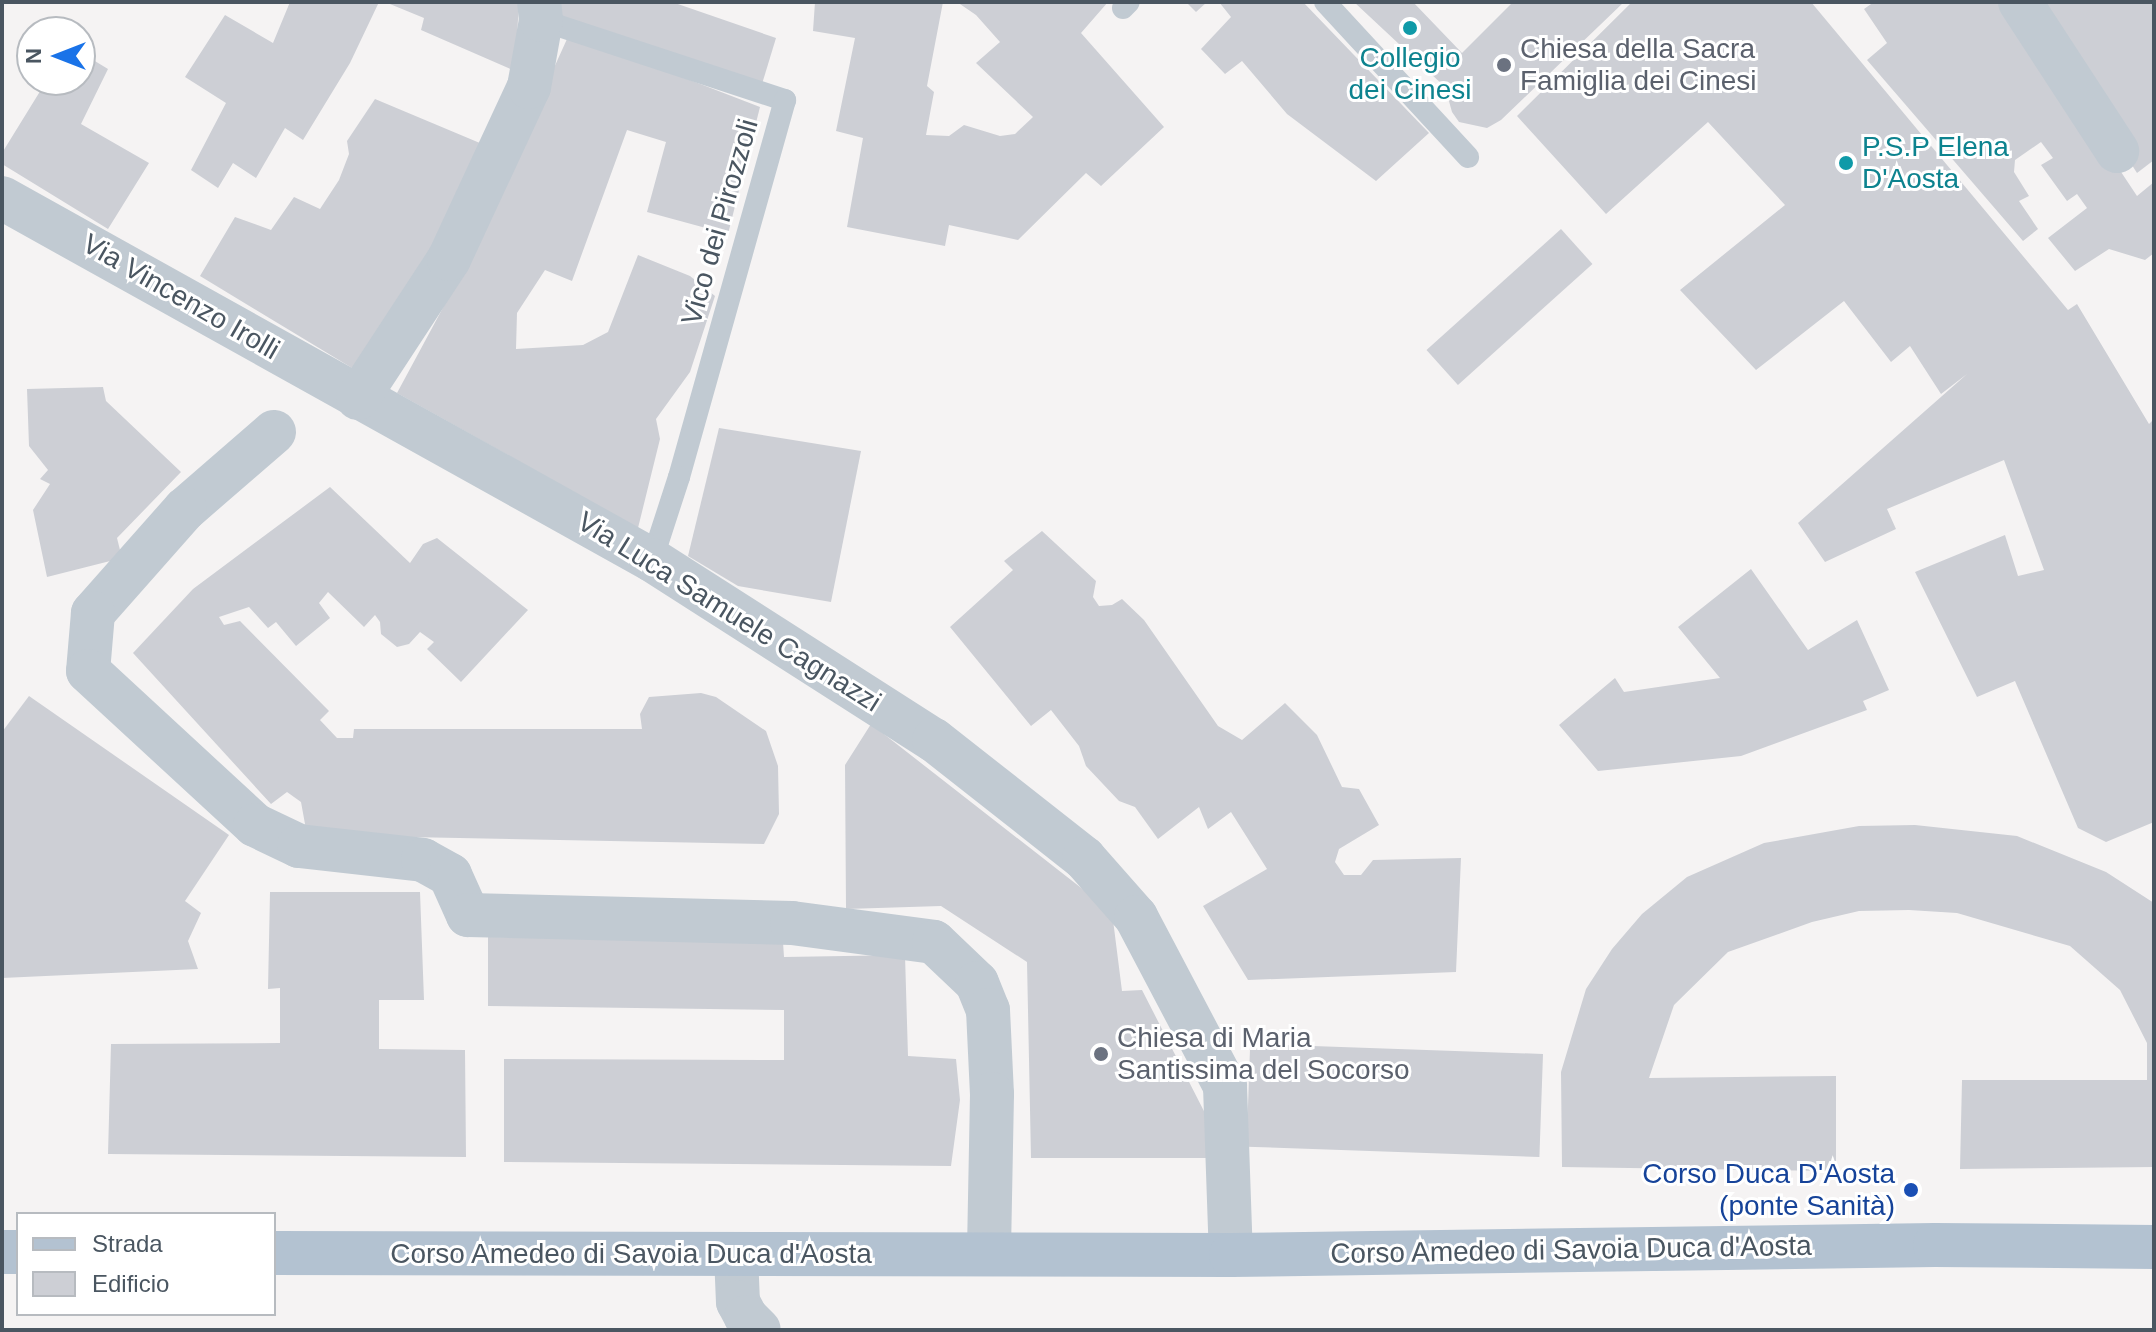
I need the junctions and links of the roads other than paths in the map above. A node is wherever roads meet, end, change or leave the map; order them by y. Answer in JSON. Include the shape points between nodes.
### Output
{"nodes":[{"id":1,"x":1325,"y":2,"type":"edge"},
{"id":2,"x":2020,"y":2,"type":"edge"},
{"id":3,"x":540,"y":11,"type":"edge"},
{"id":4,"x":2117,"y":151,"type":"dead end"},
{"id":5,"x":1468,"y":157,"type":"dead end"},
{"id":6,"x":2,"y":198,"type":"edge"},
{"id":7,"x":358,"y":398,"type":"junction"},
{"id":8,"x":274,"y":432,"type":"dead end"},
{"id":9,"x":652,"y":560,"type":"junction"},
{"id":10,"x":2154,"y":1247,"type":"edge"},
{"id":11,"x":276,"y":1253,"type":"edge"},
{"id":12,"x":989,"y":1254,"type":"junction"},
{"id":13,"x":736,"y":1255,"type":"junction"},
{"id":14,"x":1231,"y":1255,"type":"junction"},
{"id":15,"x":759,"y":1330,"type":"edge"}],
"edges":[{"from":1,"to":5,"type":"lane"},
{"from":2,"to":4,"type":"street"},
{"from":3,"to":7,"type":"street","via":[[529,87],[449,259]]},
{"from":3,"to":9,"type":"lane","name":"Vico dei Pirozzoli","via":[[785,100]]},
{"from":6,"to":7,"type":"street","name":"Via Vincenzo Irolli"},
{"from":7,"to":9,"type":"street","name":"Via Luca Samuele Cagnazzi"},
{"from":8,"to":12,"type":"street","via":[[185,509],[93,613],[88,671],[255,825],[299,846],[423,860],[450,875],[468,915],[792,923],[934,942],[977,983],[988,1010]]},
{"from":9,"to":14,"type":"street","name":"Via Luca Samuele Cagnazzi","via":[[934,740],[1084,858],[1136,917],[1225,1086]]},
{"from":10,"to":14,"type":"main road","name":"Corso Amedeo di Savoia Duca d'Aosta"},
{"from":11,"to":13,"type":"main road","name":"Corso Amedeo di Savoia Duca d'Aosta"},
{"from":12,"to":13,"type":"main road","name":"Corso Amedeo di Savoia Duca d'Aosta"},
{"from":12,"to":14,"type":"main road","name":"Corso Amedeo di Savoia Duca d'Aosta"},
{"from":13,"to":15,"type":"street","via":[[738,1302]]}]}
